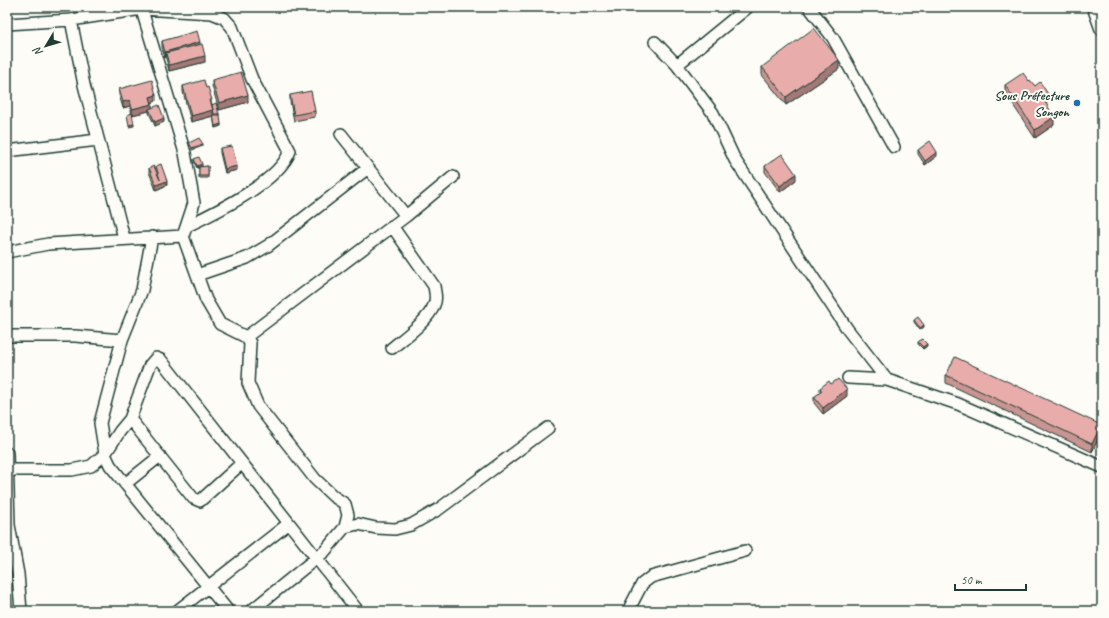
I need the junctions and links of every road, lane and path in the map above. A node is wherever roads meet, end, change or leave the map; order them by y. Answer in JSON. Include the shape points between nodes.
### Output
{"nodes":[{"id":1,"x":748,"y":7,"type":"edge"},
{"id":2,"x":809,"y":7,"type":"edge"},
{"id":3,"x":1094,"y":7,"type":"edge"},
{"id":4,"x":142,"y":8,"type":"edge"},
{"id":5,"x":71,"y":20,"type":"junction"},
{"id":6,"x":7,"y":24,"type":"edge"},
{"id":7,"x":1102,"y":29,"type":"edge"},
{"id":8,"x":655,"y":42,"type":"dead end"},
{"id":9,"x":677,"y":65,"type":"junction"},
{"id":10,"x":341,"y":134,"type":"dead end"},
{"id":11,"x":98,"y":140,"type":"junction"},
{"id":12,"x":894,"y":147,"type":"dead end"},
{"id":13,"x":7,"y":151,"type":"edge"},
{"id":14,"x":368,"y":168,"type":"junction"},
{"id":15,"x":453,"y":177,"type":"dead end"},
{"id":16,"x":406,"y":216,"type":"junction"},
{"id":17,"x":392,"y":226,"type":"junction"},
{"id":18,"x":185,"y":231,"type":"junction"},
{"id":19,"x":152,"y":237,"type":"junction"},
{"id":20,"x":124,"y":238,"type":"junction"},
{"id":21,"x":7,"y":252,"type":"edge"},
{"id":22,"x":197,"y":275,"type":"junction"},
{"id":23,"x":7,"y":336,"type":"edge"},
{"id":24,"x":246,"y":337,"type":"junction"},
{"id":25,"x":122,"y":340,"type":"junction"},
{"id":26,"x":392,"y":348,"type":"dead end"},
{"id":27,"x":848,"y":378,"type":"dead end"},
{"id":28,"x":887,"y":380,"type":"junction"},
{"id":29,"x":130,"y":419,"type":"junction"},
{"id":30,"x":548,"y":428,"type":"dead end"},
{"id":31,"x":7,"y":453,"type":"edge"},
{"id":32,"x":105,"y":454,"type":"junction"},
{"id":33,"x":160,"y":456,"type":"junction"},
{"id":34,"x":242,"y":463,"type":"junction"},
{"id":35,"x":1102,"y":467,"type":"edge"},
{"id":36,"x":9,"y":470,"type":"junction"},
{"id":37,"x":125,"y":484,"type":"junction"},
{"id":38,"x":288,"y":524,"type":"junction"},
{"id":39,"x":345,"y":527,"type":"junction"},
{"id":40,"x":746,"y":551,"type":"dead end"},
{"id":41,"x":317,"y":558,"type":"junction"},
{"id":42,"x":208,"y":586,"type":"junction"},
{"id":43,"x":21,"y":611,"type":"edge"},
{"id":44,"x":177,"y":611,"type":"edge"},
{"id":45,"x":228,"y":611,"type":"edge"},
{"id":46,"x":251,"y":611,"type":"edge"},
{"id":47,"x":358,"y":611,"type":"edge"},
{"id":48,"x":628,"y":611,"type":"edge"}],
"edges":[{"from":1,"to":9,"type":"street"},
{"from":2,"to":12,"type":"street","via":[[833,38]]},
{"from":3,"to":7,"type":"main road"},
{"from":4,"to":5,"type":"street"},
{"from":4,"to":18,"type":"street","via":[[185,153],[194,204]]},
{"from":4,"to":18,"type":"street","via":[[212,13],[224,18],[232,27],[252,79],[290,151],[286,160],[266,180]]},
{"from":5,"to":6,"type":"street"},
{"from":5,"to":11,"type":"street"},
{"from":8,"to":9,"type":"street"},
{"from":9,"to":28,"type":"street","via":[[713,113],[735,160],[848,330]]},
{"from":10,"to":14,"type":"street"},
{"from":11,"to":13,"type":"street"},
{"from":11,"to":20,"type":"street"},
{"from":14,"to":16,"type":"street"},
{"from":14,"to":22,"type":"street","via":[[269,245],[247,258]]},
{"from":15,"to":16,"type":"street"},
{"from":16,"to":17,"type":"street"},
{"from":17,"to":24,"type":"street"},
{"from":17,"to":26,"type":"street","via":[[434,286],[436,296],[434,306],[422,322]]},
{"from":18,"to":19,"type":"street"},
{"from":18,"to":22,"type":"street"},
{"from":19,"to":20,"type":"street"},
{"from":19,"to":25,"type":"street","via":[[142,290]]},
{"from":20,"to":21,"type":"street","via":[[48,244]]},
{"from":22,"to":24,"type":"street","via":[[206,300],[220,324]]},
{"from":23,"to":25,"type":"street","via":[[75,336]]},
{"from":24,"to":39,"type":"street","via":[[250,343],[248,383],[258,406],[315,479],[345,504],[348,515]]},
{"from":25,"to":32,"type":"street","via":[[100,423]]},
{"from":27,"to":28,"type":"street"},
{"from":28,"to":35,"type":"street","via":[[958,404]]},
{"from":29,"to":32,"type":"street"},
{"from":29,"to":33,"type":"street"},
{"from":29,"to":34,"type":"street","via":[[150,365],[156,358],[161,360]]},
{"from":30,"to":39,"type":"street","via":[[439,509],[411,525],[376,528],[358,524]]},
{"from":31,"to":36,"type":"street"},
{"from":32,"to":36,"type":"street","via":[[91,466],[72,470]]},
{"from":32,"to":37,"type":"street"},
{"from":33,"to":34,"type":"street","via":[[193,498],[200,501]]},
{"from":33,"to":37,"type":"street"},
{"from":34,"to":38,"type":"street"},
{"from":36,"to":43,"type":"street","via":[[9,525],[18,574]]},
{"from":37,"to":42,"type":"street"},
{"from":38,"to":41,"type":"street"},
{"from":38,"to":42,"type":"street"},
{"from":39,"to":41,"type":"street"},
{"from":40,"to":48,"type":"street","via":[[651,577],[642,584]]},
{"from":41,"to":46,"type":"street"},
{"from":41,"to":47,"type":"street"},
{"from":42,"to":44,"type":"street"},
{"from":42,"to":45,"type":"street"}]}
